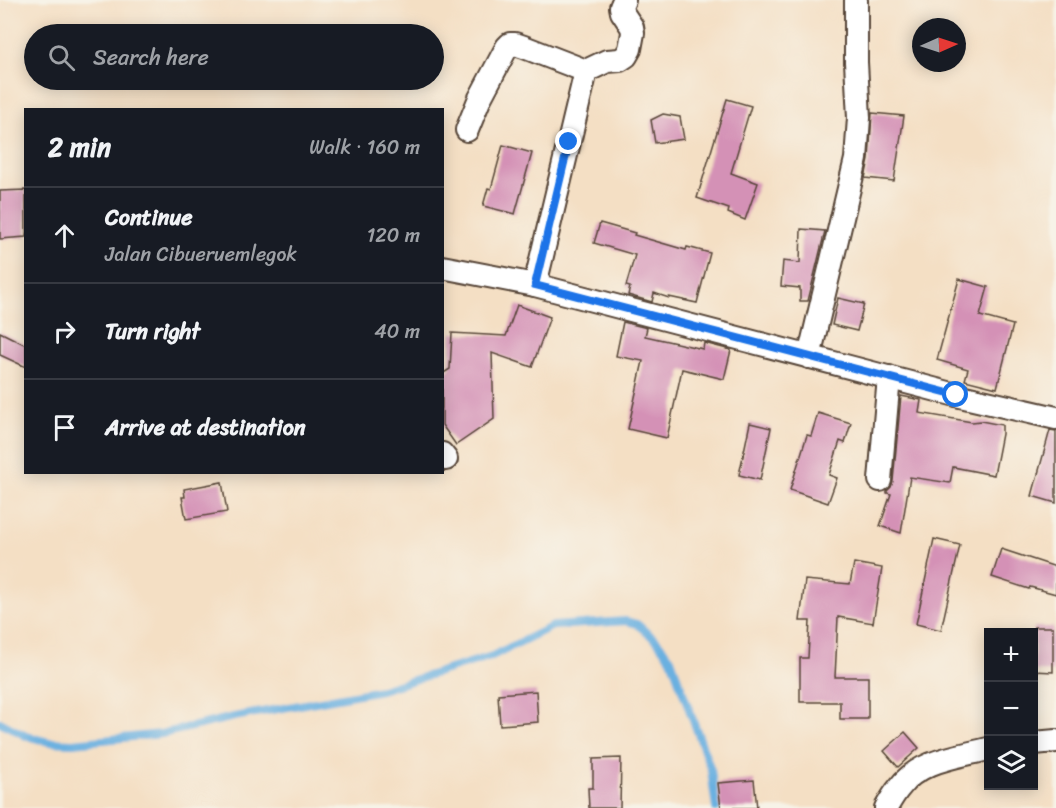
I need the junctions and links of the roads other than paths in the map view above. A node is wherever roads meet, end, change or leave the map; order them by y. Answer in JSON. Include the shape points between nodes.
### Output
{"nodes":[{"id":1,"x":624,"y":0,"type":"edge"},
{"id":2,"x":856,"y":0,"type":"edge"},
{"id":3,"x":586,"y":71,"type":"junction"},
{"id":4,"x":467,"y":130,"type":"dead end"},
{"id":5,"x":444,"y":267,"type":"edge"},
{"id":6,"x":535,"y":285,"type":"junction"},
{"id":7,"x":809,"y":357,"type":"junction"},
{"id":8,"x":889,"y":377,"type":"junction"},
{"id":9,"x":1056,"y":418,"type":"edge"},
{"id":10,"x":880,"y":480,"type":"dead end"},
{"id":11,"x":1056,"y":741,"type":"edge"},
{"id":12,"x":1038,"y":743,"type":"edge"},
{"id":13,"x":984,"y":750,"type":"edge"},
{"id":14,"x":886,"y":808,"type":"edge"}],
"edges":[{"from":1,"to":3,"type":"street","via":[[622,12],[633,33],[630,49],[620,60],[603,62]]},
{"from":2,"to":7,"type":"street","via":[[856,159]]},
{"from":3,"to":4,"type":"street","via":[[510,44]]},
{"from":3,"to":6,"type":"street"},
{"from":5,"to":6,"type":"street"},
{"from":6,"to":7,"type":"street"},
{"from":7,"to":8,"type":"street"},
{"from":8,"to":9,"type":"street"},
{"from":8,"to":10,"type":"street"},
{"from":11,"to":12,"type":"street"},
{"from":13,"to":14,"type":"street","via":[[927,764],[899,787]]}]}
